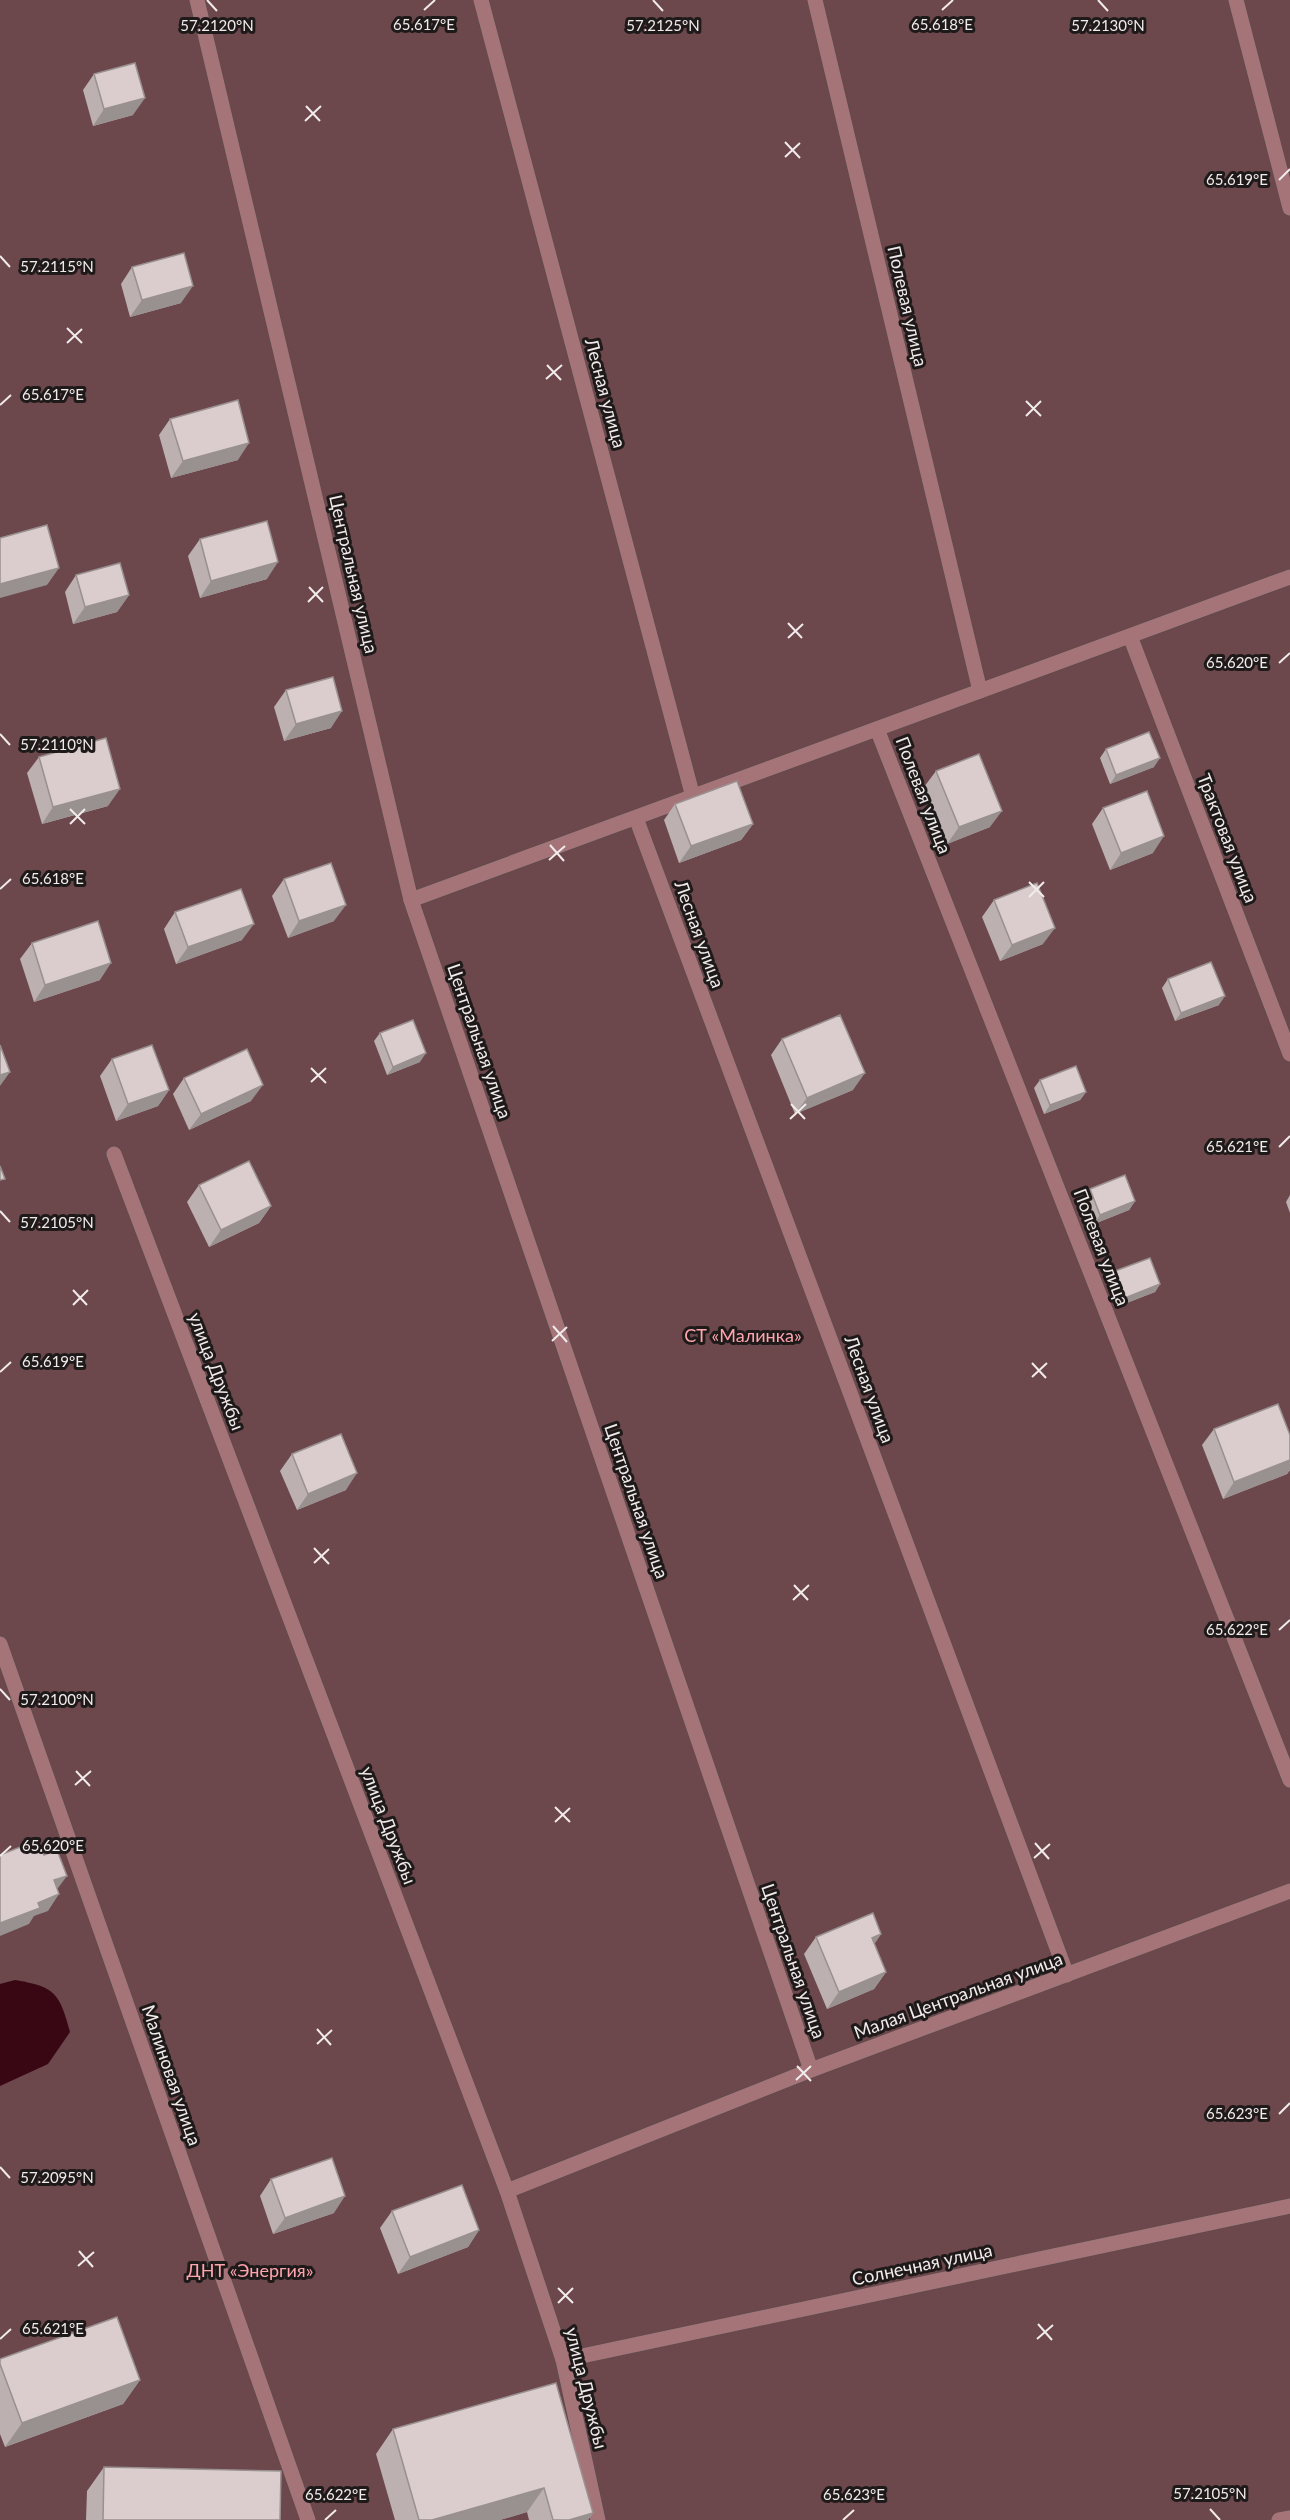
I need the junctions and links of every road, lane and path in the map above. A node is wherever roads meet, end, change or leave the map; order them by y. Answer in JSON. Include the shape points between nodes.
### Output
{"nodes":[{"id":1,"x":197,"y":0,"type":"edge"},
{"id":2,"x":481,"y":0,"type":"edge"},
{"id":3,"x":815,"y":0,"type":"edge"},
{"id":4,"x":1236,"y":0,"type":"edge"},
{"id":5,"x":1290,"y":208,"type":"edge"},
{"id":6,"x":1290,"y":577,"type":"edge"},
{"id":7,"x":1130,"y":636,"type":"junction"},
{"id":8,"x":980,"y":691,"type":"junction"},
{"id":9,"x":877,"y":729,"type":"junction"},
{"id":10,"x":693,"y":796,"type":"junction"},
{"id":11,"x":636,"y":818,"type":"junction"},
{"id":12,"x":411,"y":900,"type":"junction"},
{"id":13,"x":1290,"y":1054,"type":"edge"},
{"id":14,"x":114,"y":1154,"type":"dead end"},
{"id":15,"x":0,"y":1644,"type":"edge"},
{"id":16,"x":1290,"y":1780,"type":"edge"},
{"id":17,"x":1290,"y":1891,"type":"edge"},
{"id":18,"x":1067,"y":1975,"type":"junction"},
{"id":19,"x":811,"y":2070,"type":"junction"},
{"id":20,"x":507,"y":2191,"type":"junction"},
{"id":21,"x":1290,"y":2206,"type":"edge"},
{"id":22,"x":563,"y":2360,"type":"junction"},
{"id":23,"x":1290,"y":2518,"type":"edge"},
{"id":24,"x":308,"y":2520,"type":"edge"},
{"id":25,"x":598,"y":2520,"type":"edge"},
{"id":26,"x":1279,"y":2520,"type":"edge"}],
"edges":[{"from":1,"to":12,"type":"street","name":"Центральная улица"},
{"from":2,"to":10,"type":"street","name":"Лесная улица"},
{"from":3,"to":8,"type":"street","name":"Полевая улица"},
{"from":4,"to":5,"type":"street"},
{"from":6,"to":7,"type":"street"},
{"from":7,"to":8,"type":"street"},
{"from":7,"to":13,"type":"street","name":"Трактовая улица"},
{"from":8,"to":9,"type":"street"},
{"from":9,"to":10,"type":"street"},
{"from":9,"to":16,"type":"street","name":"Полевая улица"},
{"from":10,"to":11,"type":"street"},
{"from":11,"to":12,"type":"street"},
{"from":11,"to":18,"type":"street","name":"Лесная улица"},
{"from":12,"to":19,"type":"street","name":"Центральная улица"},
{"from":14,"to":20,"type":"street","name":"улица Дружбы"},
{"from":15,"to":24,"type":"street","name":"Малиновая улица"},
{"from":17,"to":18,"type":"street","name":"Малая Центральная улица"},
{"from":18,"to":19,"type":"street","name":"Малая Центральная улица"},
{"from":19,"to":20,"type":"street","name":"Малая Центральная улица"},
{"from":20,"to":22,"type":"street","name":"улица Дружбы"},
{"from":21,"to":22,"type":"street","name":"Солнечная улица"},
{"from":22,"to":25,"type":"street","name":"улица Дружбы"},
{"from":23,"to":26,"type":"street"}]}
